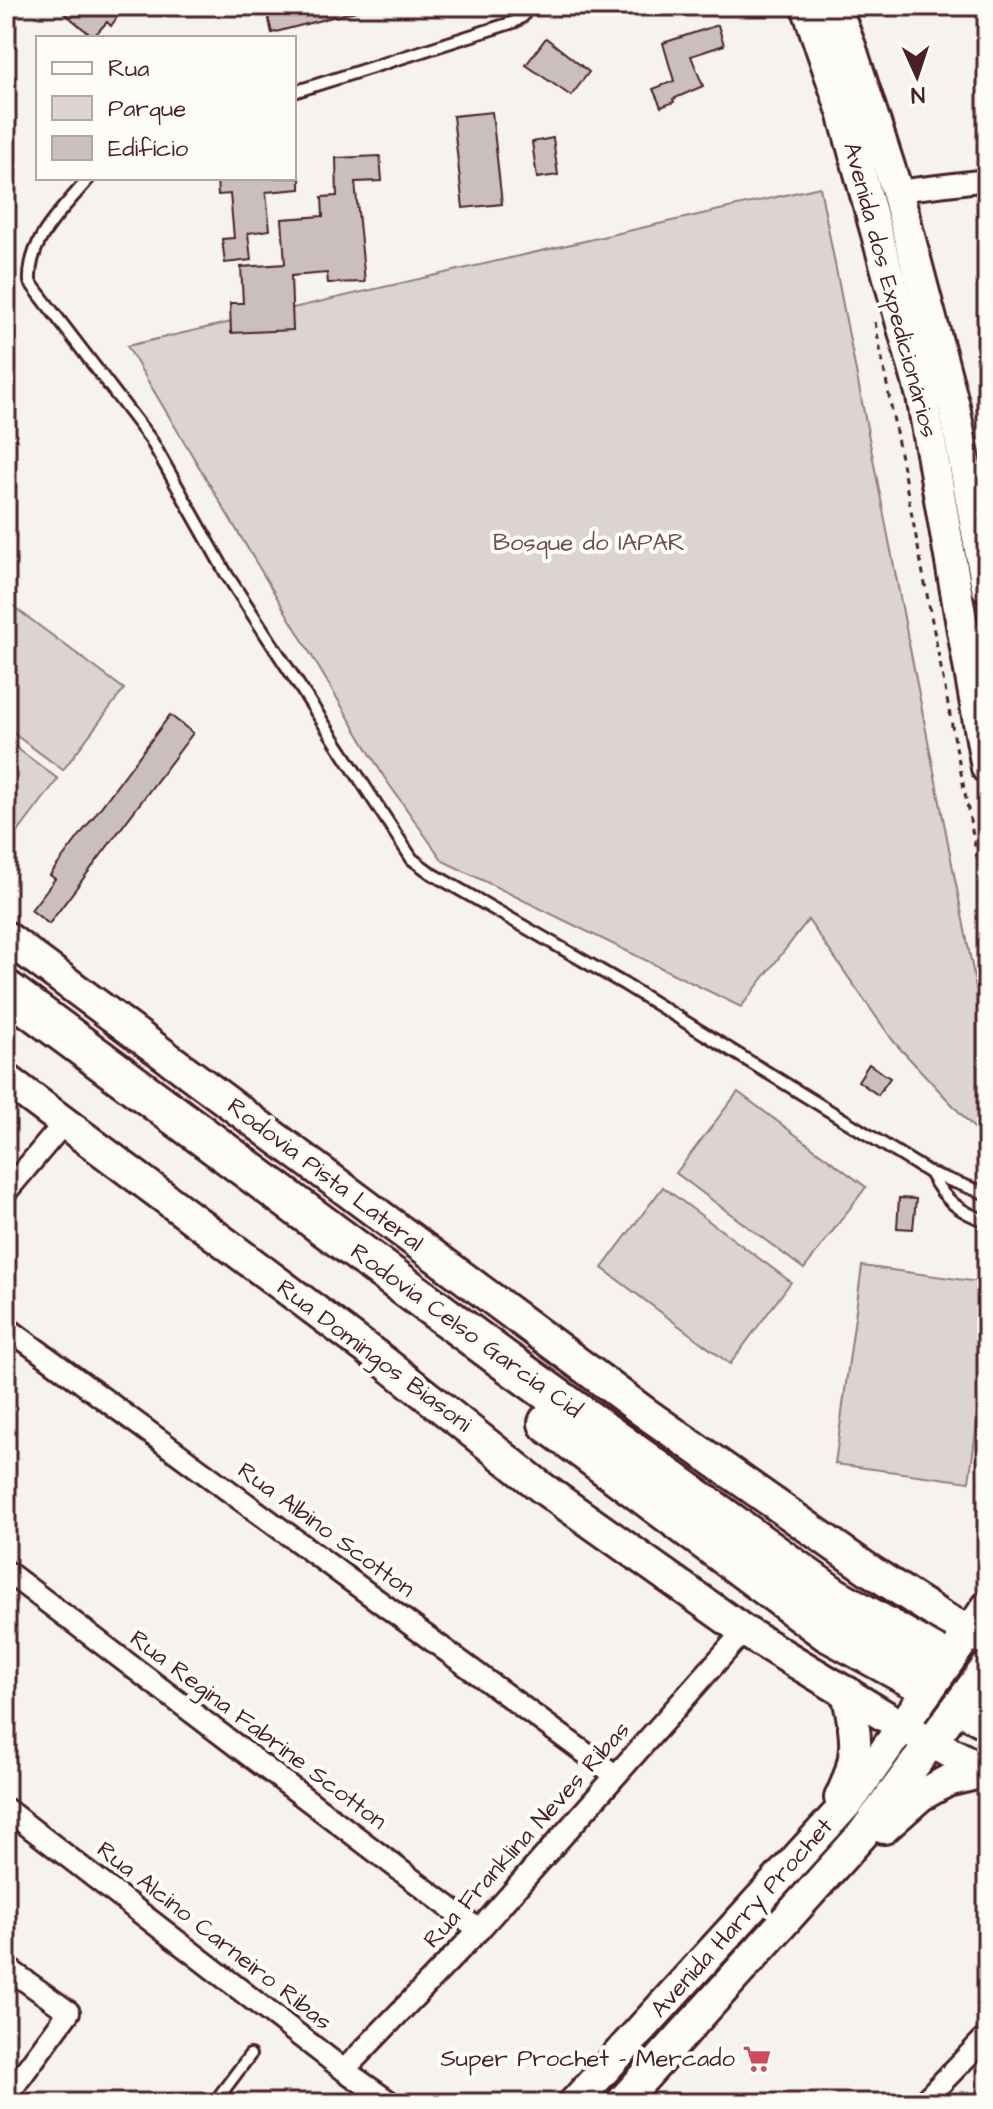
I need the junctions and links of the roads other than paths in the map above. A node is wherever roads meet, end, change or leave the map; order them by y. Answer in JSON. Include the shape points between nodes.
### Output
{"nodes":[{"id":1,"x":524,"y":6,"type":"edge"},
{"id":2,"x":807,"y":6,"type":"edge"},
{"id":3,"x":835,"y":6,"type":"edge"},
{"id":4,"x":296,"y":91,"type":"edge"},
{"id":5,"x":87,"y":180,"type":"edge"},
{"id":6,"x":987,"y":180,"type":"edge"},
{"id":7,"x":897,"y":191,"type":"junction"},
{"id":8,"x":866,"y":198,"type":"junction"},
{"id":9,"x":987,"y":587,"type":"edge"},
{"id":10,"x":987,"y":768,"type":"edge"},
{"id":11,"x":6,"y":937,"type":"edge"},
{"id":12,"x":6,"y":990,"type":"edge"},
{"id":13,"x":6,"y":1022,"type":"edge"},
{"id":14,"x":6,"y":1079,"type":"edge"},
{"id":15,"x":64,"y":1123,"type":"junction"},
{"id":16,"x":930,"y":1173,"type":"junction"},
{"id":17,"x":6,"y":1192,"type":"edge"},
{"id":18,"x":987,"y":1194,"type":"edge"},
{"id":19,"x":987,"y":1221,"type":"edge"},
{"id":20,"x":6,"y":1327,"type":"edge"},
{"id":21,"x":6,"y":1571,"type":"edge"},
{"id":22,"x":987,"y":1598,"type":"edge"},
{"id":23,"x":939,"y":1615,"type":"junction"},
{"id":24,"x":981,"y":1627,"type":"edge"},
{"id":25,"x":744,"y":1631,"type":"junction"},
{"id":26,"x":987,"y":1667,"type":"edge"},
{"id":27,"x":847,"y":1692,"type":"junction"},
{"id":28,"x":903,"y":1727,"type":"junction"},
{"id":29,"x":931,"y":1743,"type":"junction"},
{"id":30,"x":986,"y":1772,"type":"edge"},
{"id":31,"x":615,"y":1775,"type":"junction"},
{"id":32,"x":6,"y":1809,"type":"edge"},
{"id":33,"x":825,"y":1828,"type":"junction"},
{"id":34,"x":848,"y":1849,"type":"junction"},
{"id":35,"x":479,"y":1930,"type":"junction"},
{"id":36,"x":6,"y":1967,"type":"edge"},
{"id":37,"x":985,"y":2040,"type":"edge"},
{"id":38,"x":250,"y":2055,"type":"dead end"},
{"id":39,"x":344,"y":2070,"type":"junction"},
{"id":40,"x":6,"y":2097,"type":"edge"},
{"id":41,"x":214,"y":2103,"type":"edge"},
{"id":42,"x":391,"y":2103,"type":"edge"},
{"id":43,"x":574,"y":2103,"type":"edge"},
{"id":44,"x":621,"y":2103,"type":"edge"},
{"id":45,"x":922,"y":2103,"type":"edge"}],
"edges":[{"from":1,"to":4,"type":"lane","via":[[523,16],[514,22]]},
{"from":2,"to":8,"type":"main road","name":"Avenida dos Expedicionários"},
{"from":3,"to":7,"type":"main road","name":"Avenida dos Expedicionários"},
{"from":5,"to":16,"type":"lane","via":[[38,239],[29,265],[30,282],[151,440],[227,575],[412,859]]},
{"from":6,"to":7,"type":"street"},
{"from":7,"to":8,"type":"main road"},
{"from":7,"to":9,"type":"main road","name":"Avenida dos Expedicionários","via":[[954,406]]},
{"from":8,"to":10,"type":"main road","name":"Avenida dos Expedicionários","via":[[922,396]]},
{"from":11,"to":23,"type":"main road","name":"Rodovia Pista Lateral","via":[[644,1412]]},
{"from":12,"to":13,"type":"highway","name":"Rodovia Celso Garcia Cid","via":[[926,1668],[828,1632]]},
{"from":14,"to":15,"type":"main road","name":"Rua Domingos Biasoni"},
{"from":15,"to":17,"type":"street"},
{"from":15,"to":25,"type":"main road","name":"Rua Domingos Biasoni","via":[[383,1361],[541,1487]]},
{"from":16,"to":18,"type":"lane"},
{"from":16,"to":19,"type":"lane","via":[[943,1196]]},
{"from":20,"to":31,"type":"street","name":"Rua Albino Scotton"},
{"from":21,"to":35,"type":"street","name":"Rua Regina Fabrine Scotton"},
{"from":22,"to":23,"type":"main road"},
{"from":23,"to":24,"type":"main road"},
{"from":24,"to":28,"type":"main road","name":"Avenida Harry Prochet"},
{"from":25,"to":27,"type":"main road"},
{"from":25,"to":31,"type":"street","name":"Rua Franklina Neves Ribas"},
{"from":26,"to":29,"type":"main road","name":"Avenida Harry Prochet"},
{"from":27,"to":28,"type":"main road"},
{"from":27,"to":33,"type":"main road","via":[[856,1733],[852,1773]]},
{"from":28,"to":29,"type":"main road"},
{"from":28,"to":33,"type":"main road","name":"Avenida Harry Prochet"},
{"from":29,"to":30,"type":"main road"},
{"from":29,"to":34,"type":"main road","name":"Avenida Harry Prochet"},
{"from":30,"to":34,"type":"main road","via":[[947,1781],[920,1796],[867,1844]]},
{"from":31,"to":35,"type":"street","name":"Rua Franklina Neves Ribas"},
{"from":32,"to":39,"type":"street","name":"Rua Alcino Carneiro Ribas"},
{"from":33,"to":34,"type":"main road"},
{"from":33,"to":43,"type":"main road","name":"Avenida Harry Prochet"},
{"from":34,"to":44,"type":"main road","name":"Avenida Harry Prochet"},
{"from":35,"to":39,"type":"street","name":"Rua Franklina Neves Ribas"},
{"from":36,"to":40,"type":"street","via":[[69,2012]]},
{"from":37,"to":45,"type":"street"},
{"from":38,"to":41,"type":"lane"},
{"from":39,"to":42,"type":"street","name":"Rua Alcino Carneiro Ribas"}]}
